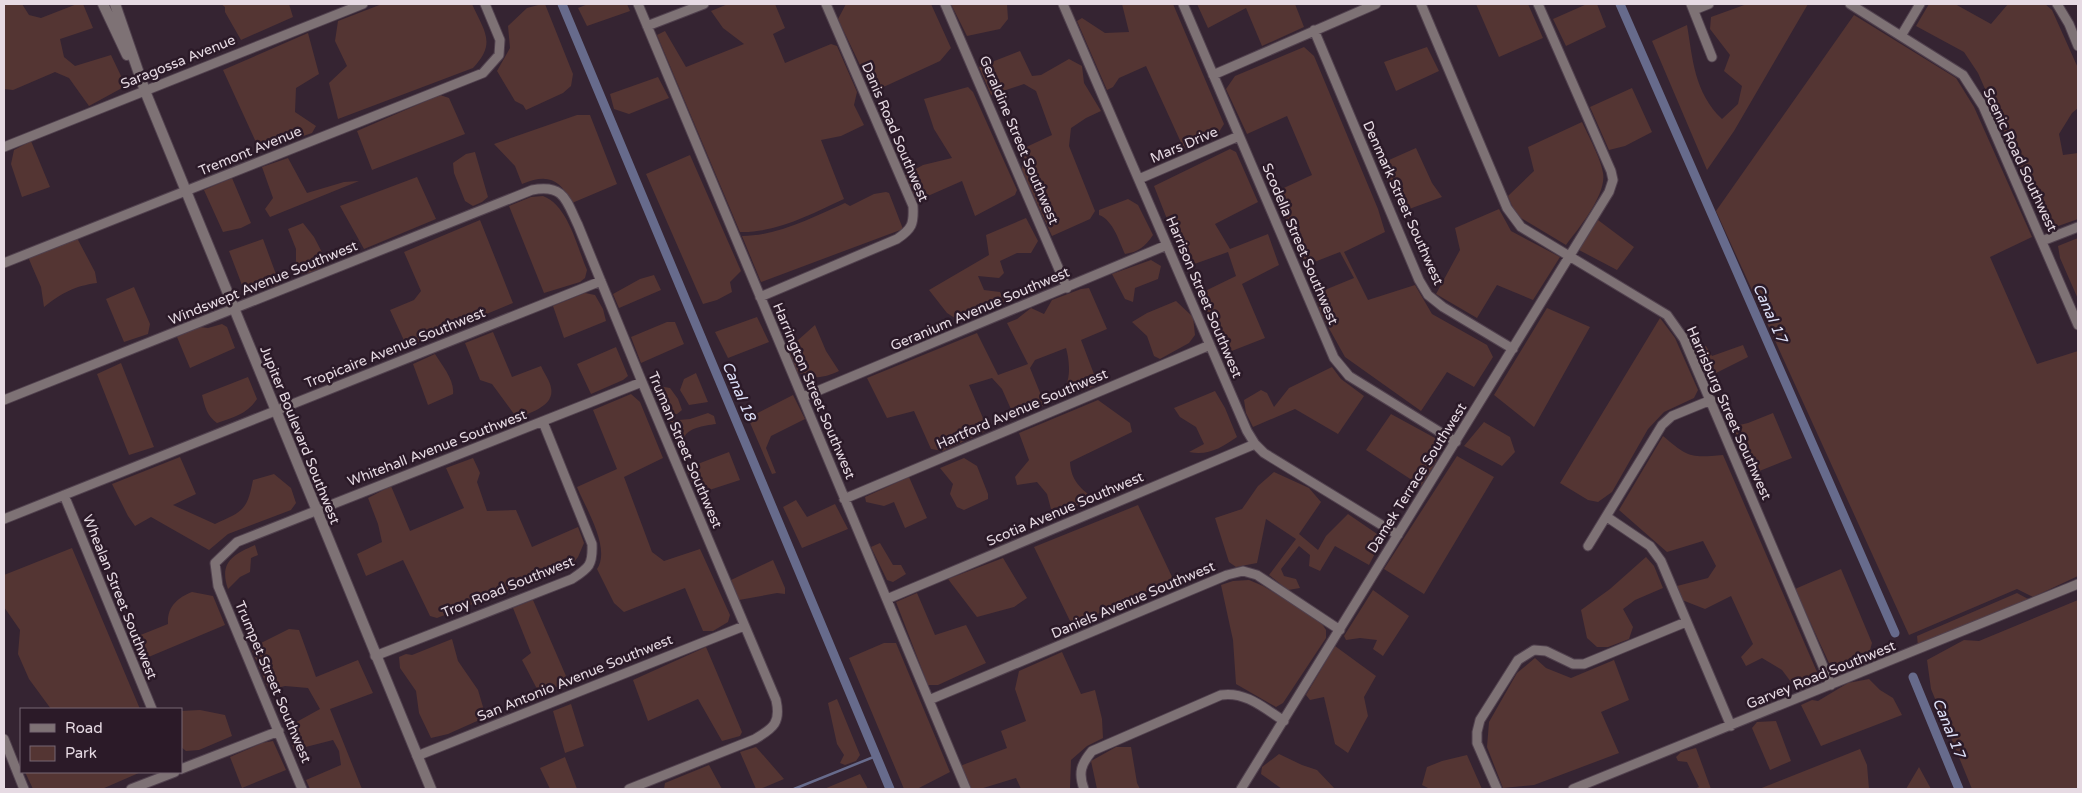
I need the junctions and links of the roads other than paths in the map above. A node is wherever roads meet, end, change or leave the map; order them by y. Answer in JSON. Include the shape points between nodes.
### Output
{"nodes":[{"id":1,"x":103,"y":4,"type":"edge"},
{"id":2,"x":115,"y":4,"type":"edge"},
{"id":3,"x":363,"y":4,"type":"edge"},
{"id":4,"x":485,"y":4,"type":"edge"},
{"id":5,"x":638,"y":4,"type":"edge"},
{"id":6,"x":704,"y":4,"type":"edge"},
{"id":7,"x":826,"y":4,"type":"edge"},
{"id":8,"x":945,"y":4,"type":"edge"},
{"id":9,"x":1063,"y":4,"type":"edge"},
{"id":10,"x":1182,"y":4,"type":"edge"},
{"id":11,"x":1376,"y":4,"type":"edge"},
{"id":12,"x":1421,"y":4,"type":"edge"},
{"id":13,"x":1538,"y":4,"type":"edge"},
{"id":14,"x":1709,"y":4,"type":"edge"},
{"id":15,"x":1850,"y":4,"type":"edge"},
{"id":16,"x":1920,"y":4,"type":"edge"},
{"id":17,"x":2057,"y":4,"type":"edge"},
{"id":18,"x":1692,"y":7,"type":"edge"},
{"id":19,"x":647,"y":26,"type":"junction"},
{"id":20,"x":1314,"y":30,"type":"junction"},
{"id":21,"x":1901,"y":36,"type":"junction"},
{"id":22,"x":2078,"y":46,"type":"edge"},
{"id":23,"x":1712,"y":57,"type":"dead end"},
{"id":24,"x":1213,"y":75,"type":"junction"},
{"id":25,"x":145,"y":91,"type":"junction"},
{"id":26,"x":1239,"y":136,"type":"junction"},
{"id":27,"x":4,"y":147,"type":"edge"},
{"id":28,"x":1139,"y":179,"type":"junction"},
{"id":29,"x":532,"y":190,"type":"joint"},
{"id":30,"x":186,"y":191,"type":"junction"},
{"id":31,"x":2078,"y":227,"type":"edge"},
{"id":32,"x":2042,"y":242,"type":"junction"},
{"id":33,"x":1167,"y":245,"type":"junction"},
{"id":34,"x":1570,"y":255,"type":"junction"},
{"id":35,"x":4,"y":263,"type":"edge"},
{"id":36,"x":601,"y":281,"type":"junction"},
{"id":37,"x":1067,"y":288,"type":"junction"},
{"id":38,"x":760,"y":297,"type":"junction"},
{"id":39,"x":234,"y":309,"type":"junction"},
{"id":40,"x":2078,"y":325,"type":"edge"},
{"id":41,"x":1210,"y":345,"type":"junction"},
{"id":42,"x":1513,"y":349,"type":"junction"},
{"id":43,"x":642,"y":382,"type":"junction"},
{"id":44,"x":803,"y":397,"type":"junction"},
{"id":45,"x":4,"y":400,"type":"edge"},
{"id":46,"x":1711,"y":400,"type":"junction"},
{"id":47,"x":275,"y":410,"type":"junction"},
{"id":48,"x":543,"y":422,"type":"junction"},
{"id":49,"x":1456,"y":442,"type":"junction"},
{"id":50,"x":1255,"y":444,"type":"junction"},
{"id":51,"x":64,"y":495,"type":"junction"},
{"id":52,"x":844,"y":499,"type":"junction"},
{"id":53,"x":316,"y":511,"type":"junction"},
{"id":54,"x":1607,"y":517,"type":"junction"},
{"id":55,"x":4,"y":519,"type":"edge"},
{"id":56,"x":1398,"y":534,"type":"junction"},
{"id":57,"x":1588,"y":546,"type":"dead end"},
{"id":58,"x":2078,"y":584,"type":"edge"},
{"id":59,"x":218,"y":586,"type":"joint"},
{"id":60,"x":887,"y":599,"type":"junction"},
{"id":61,"x":1686,"y":622,"type":"junction"},
{"id":62,"x":744,"y":626,"type":"junction"},
{"id":63,"x":1340,"y":630,"type":"junction"},
{"id":64,"x":375,"y":656,"type":"junction"},
{"id":65,"x":1831,"y":685,"type":"junction"},
{"id":66,"x":929,"y":700,"type":"junction"},
{"id":67,"x":152,"y":708,"type":"edge"},
{"id":68,"x":1284,"y":721,"type":"junction"},
{"id":69,"x":1731,"y":726,"type":"junction"},
{"id":70,"x":279,"y":731,"type":"junction"},
{"id":71,"x":4,"y":739,"type":"edge"},
{"id":72,"x":417,"y":756,"type":"junction"},
{"id":73,"x":182,"y":769,"type":"edge"},
{"id":74,"x":172,"y":773,"type":"edge"},
{"id":75,"x":24,"y":789,"type":"edge"},
{"id":76,"x":131,"y":789,"type":"edge"},
{"id":77,"x":302,"y":789,"type":"edge"},
{"id":78,"x":430,"y":789,"type":"edge"},
{"id":79,"x":629,"y":789,"type":"edge"},
{"id":80,"x":966,"y":789,"type":"edge"},
{"id":81,"x":1084,"y":789,"type":"edge"},
{"id":82,"x":1242,"y":789,"type":"edge"},
{"id":83,"x":1497,"y":789,"type":"edge"},
{"id":84,"x":1573,"y":789,"type":"edge"}],
"edges":[{"from":1,"to":25,"type":"street","name":"Jupiter Boulevard Southwest"},
{"from":2,"to":25,"type":"street","name":"Jupiter Boulevard Southwest"},
{"from":3,"to":25,"type":"street","name":"Saragossa Avenue"},
{"from":4,"to":30,"type":"street","name":"Tremont Avenue","via":[[500,40],[499,55],[483,73]]},
{"from":5,"to":19,"type":"street","name":"Harrington Street Southwest"},
{"from":6,"to":19,"type":"street"},
{"from":7,"to":38,"type":"street","name":"Danis Road Southwest","via":[[913,206],[914,220],[897,240]]},
{"from":8,"to":37,"type":"street","name":"Geraldine Street Southwest"},
{"from":9,"to":28,"type":"street","name":"Harrison Street Southwest"},
{"from":10,"to":24,"type":"street","name":"Scodella Street Southwest"},
{"from":11,"to":20,"type":"street"},
{"from":12,"to":34,"type":"street","name":"Harrisburg Street Southwest","via":[[1507,208],[1521,227]]},
{"from":13,"to":34,"type":"street","name":"Damek Terrace Southwest","via":[[1613,180]]},
{"from":14,"to":18,"type":"street"},
{"from":15,"to":21,"type":"street","name":"Scenic Road Southwest"},
{"from":16,"to":21,"type":"street"},
{"from":17,"to":22,"type":"street"},
{"from":18,"to":23,"type":"street"},
{"from":19,"to":38,"type":"street","name":"Harrington Street Southwest"},
{"from":20,"to":24,"type":"street"},
{"from":20,"to":42,"type":"street","name":"Denmark Street Southwest","via":[[1428,295]]},
{"from":21,"to":32,"type":"street","name":"Scenic Road Southwest","via":[[1962,75],[1983,106]]},
{"from":24,"to":26,"type":"street","name":"Scodella Street Southwest"},
{"from":25,"to":27,"type":"street","name":"Saragossa Avenue"},
{"from":25,"to":30,"type":"street","name":"Jupiter Boulevard Southwest"},
{"from":26,"to":28,"type":"street","name":"Mars Drive"},
{"from":26,"to":49,"type":"street","name":"Scodella Street Southwest","via":[[1334,358],[1349,376]]},
{"from":28,"to":33,"type":"street","name":"Harrison Street Southwest"},
{"from":29,"to":36,"type":"street","name":"Truman Street Southwest","via":[[547,187],[558,191],[567,201]]},
{"from":29,"to":39,"type":"street","name":"Windswept Avenue Southwest"},
{"from":30,"to":35,"type":"street","name":"Tremont Avenue"},
{"from":30,"to":39,"type":"street","name":"Jupiter Boulevard Southwest"},
{"from":31,"to":32,"type":"street"},
{"from":32,"to":40,"type":"street","name":"Scenic Road Southwest"},
{"from":33,"to":37,"type":"street","name":"Geranium Avenue Southwest"},
{"from":33,"to":41,"type":"street","name":"Harrison Street Southwest"},
{"from":34,"to":42,"type":"street","name":"Damek Terrace Southwest"},
{"from":34,"to":46,"type":"street","name":"Harrisburg Street Southwest","via":[[1667,315],[1684,339]]},
{"from":36,"to":43,"type":"street","name":"Truman Street Southwest"},
{"from":36,"to":47,"type":"street","name":"Tropicaire Avenue Southwest"},
{"from":37,"to":44,"type":"street","name":"Geranium Avenue Southwest"},
{"from":38,"to":44,"type":"street","name":"Harrington Street Southwest"},
{"from":39,"to":45,"type":"street","name":"Windswept Avenue Southwest"},
{"from":39,"to":47,"type":"street","name":"Jupiter Boulevard Southwest"},
{"from":41,"to":50,"type":"street","name":"Harrison Street Southwest"},
{"from":41,"to":52,"type":"street","name":"Hartford Avenue Southwest"},
{"from":42,"to":49,"type":"street","name":"Damek Terrace Southwest"},
{"from":43,"to":48,"type":"street","name":"Whitehall Avenue Southwest"},
{"from":43,"to":62,"type":"street","name":"Truman Street Southwest"},
{"from":44,"to":52,"type":"street","name":"Harrington Street Southwest"},
{"from":46,"to":54,"type":"street","via":[[1672,416],[1662,425]]},
{"from":46,"to":65,"type":"street","name":"Harrisburg Street Southwest"},
{"from":47,"to":51,"type":"street","name":"Tropicaire Avenue Southwest"},
{"from":47,"to":53,"type":"street","name":"Jupiter Boulevard Southwest"},
{"from":48,"to":53,"type":"street","name":"Whitehall Avenue Southwest"},
{"from":48,"to":64,"type":"street","name":"Troy Road Southwest","via":[[592,544],[593,559],[586,570],[572,579]]},
{"from":49,"to":56,"type":"street","name":"Damek Terrace Southwest"},
{"from":50,"to":56,"type":"street","name":"Harrison Street Southwest","via":[[1264,453]]},
{"from":50,"to":60,"type":"street","name":"Scotia Avenue Southwest"},
{"from":51,"to":55,"type":"street","name":"Tropicaire Avenue Southwest"},
{"from":51,"to":67,"type":"street","name":"Whealan Street Southwest"},
{"from":52,"to":60,"type":"street","name":"Harrington Street Southwest"},
{"from":53,"to":59,"type":"street","name":"Whitehall Avenue Southwest","via":[[238,542],[215,563]]},
{"from":53,"to":64,"type":"street","name":"Jupiter Boulevard Southwest"},
{"from":54,"to":57,"type":"street"},
{"from":54,"to":61,"type":"street","via":[[1650,546],[1661,561]]},
{"from":56,"to":63,"type":"street","name":"Damek Terrace Southwest"},
{"from":58,"to":65,"type":"street","name":"Garvey Road Southwest"},
{"from":59,"to":70,"type":"street","name":"Trumpet Street Southwest"},
{"from":60,"to":66,"type":"street","name":"Harrington Street Southwest"},
{"from":61,"to":69,"type":"street"},
{"from":61,"to":83,"type":"street","via":[[1584,664],[1573,664],[1546,651],[1534,650],[1518,660],[1480,720],[1477,732],[1478,743]]},
{"from":62,"to":72,"type":"street","name":"San Antonio Avenue Southwest"},
{"from":62,"to":79,"type":"street","name":"Truman Street Southwest","via":[[776,700],[776,723],[755,739]]},
{"from":63,"to":66,"type":"street","name":"Daniels Avenue Southwest","via":[[1257,575],[1243,571]]},
{"from":63,"to":68,"type":"street","name":"Damek Terrace Southwest"},
{"from":64,"to":72,"type":"street","name":"Jupiter Boulevard Southwest"},
{"from":65,"to":69,"type":"street","name":"Garvey Road Southwest"},
{"from":66,"to":80,"type":"street","name":"Harrington Street Southwest"},
{"from":68,"to":81,"type":"street","via":[[1248,698],[1221,695],[1092,750],[1082,762],[1080,778]]},
{"from":68,"to":82,"type":"street","name":"Damek Terrace Southwest"},
{"from":69,"to":84,"type":"street","name":"Garvey Road Southwest"},
{"from":70,"to":73,"type":"street"},
{"from":70,"to":77,"type":"street","name":"Trumpet Street Southwest"},
{"from":71,"to":75,"type":"street"},
{"from":72,"to":78,"type":"street","name":"Jupiter Boulevard Southwest"},
{"from":74,"to":76,"type":"street"}]}
